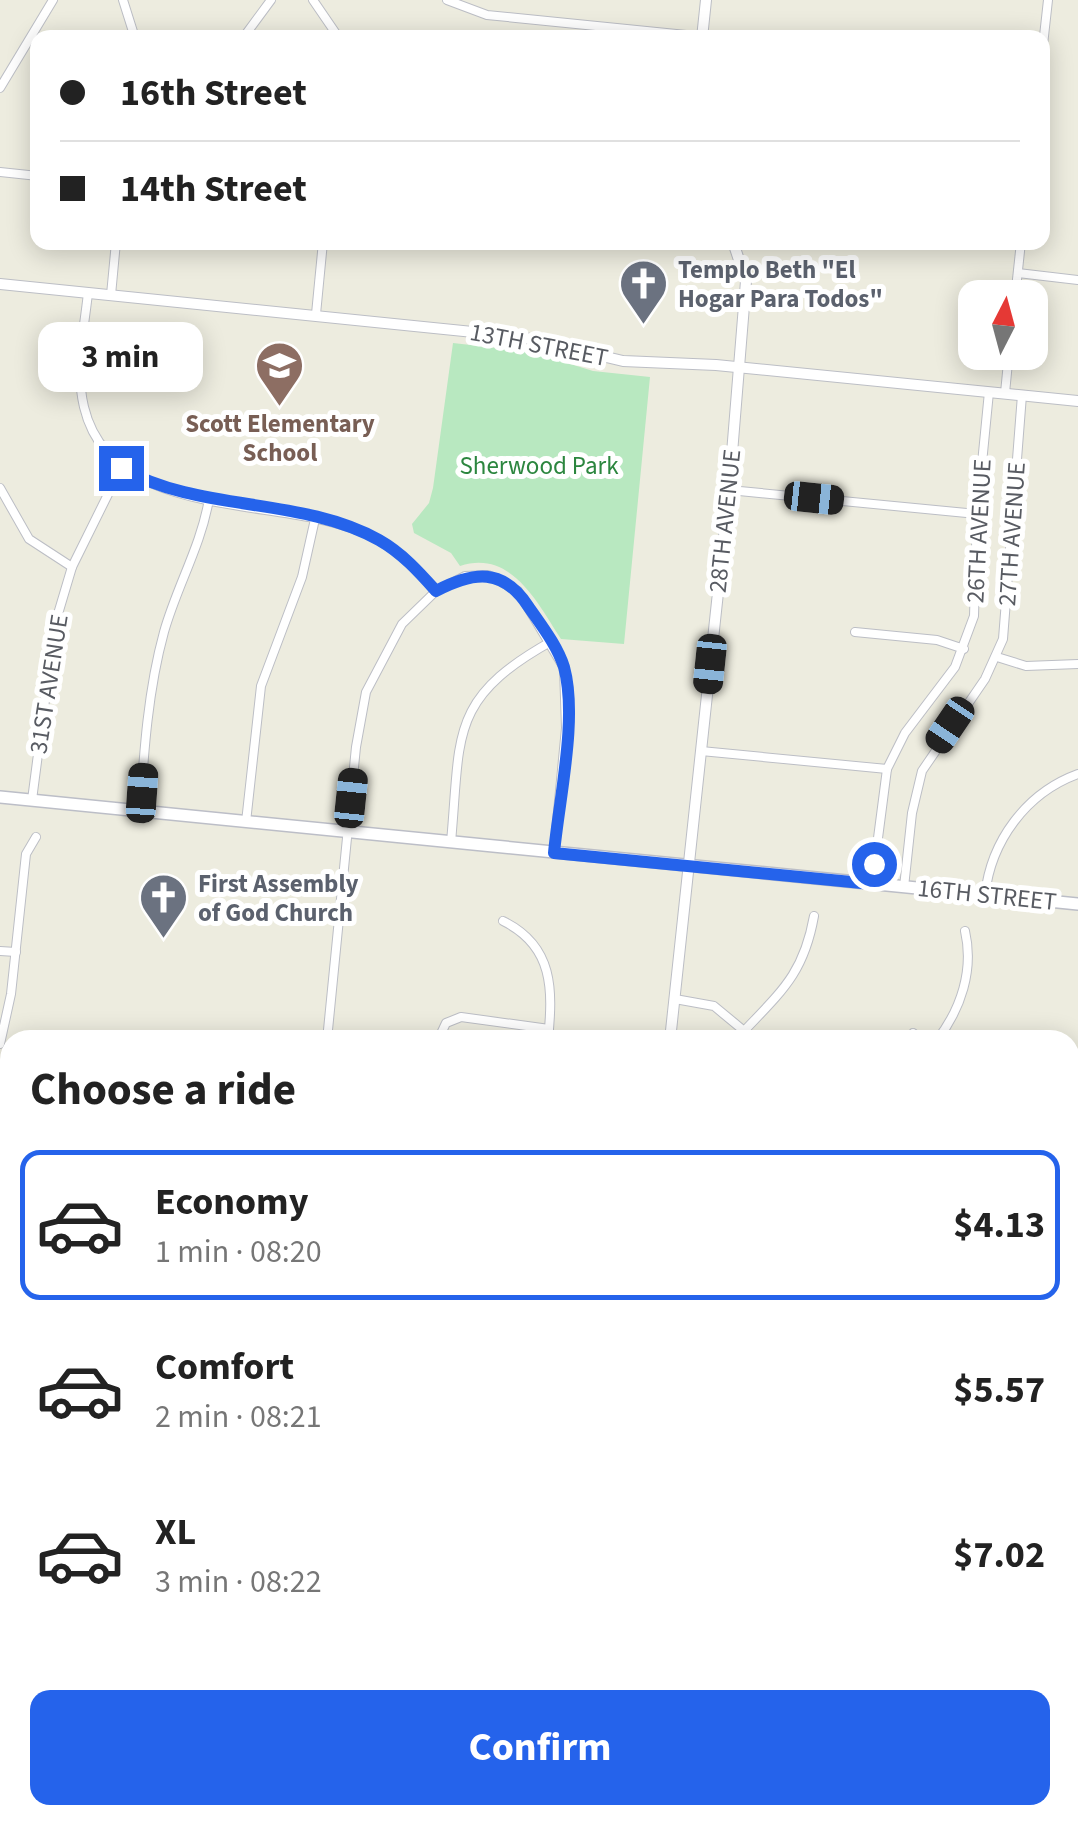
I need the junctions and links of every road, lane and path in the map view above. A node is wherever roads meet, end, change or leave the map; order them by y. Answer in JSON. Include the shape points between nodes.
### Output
{"nodes":[{"id":1,"x":54,"y":0,"type":"edge"},
{"id":2,"x":123,"y":0,"type":"edge"},
{"id":3,"x":271,"y":0,"type":"edge"},
{"id":4,"x":313,"y":0,"type":"edge"},
{"id":5,"x":447,"y":0,"type":"edge"},
{"id":6,"x":706,"y":0,"type":"edge"},
{"id":7,"x":1048,"y":0,"type":"edge"},
{"id":8,"x":36,"y":30,"type":"edge"},
{"id":9,"x":132,"y":30,"type":"edge"},
{"id":10,"x":248,"y":30,"type":"edge"},
{"id":11,"x":334,"y":30,"type":"edge"},
{"id":12,"x":637,"y":30,"type":"edge"},
{"id":13,"x":703,"y":30,"type":"edge"},
{"id":14,"x":1045,"y":30,"type":"edge"},
{"id":15,"x":30,"y":39,"type":"edge"},
{"id":16,"x":0,"y":88,"type":"edge"},
{"id":17,"x":0,"y":172,"type":"edge"},
{"id":18,"x":30,"y":175,"type":"edge"},
{"id":19,"x":115,"y":250,"type":"edge"},
{"id":20,"x":322,"y":250,"type":"edge"},
{"id":21,"x":736,"y":250,"type":"edge"},
{"id":22,"x":1020,"y":250,"type":"edge"},
{"id":23,"x":1018,"y":273,"type":"junction"},
{"id":24,"x":1017,"y":280,"type":"edge"},
{"id":25,"x":1078,"y":280,"type":"edge"},
{"id":26,"x":0,"y":284,"type":"edge"},
{"id":27,"x":88,"y":293,"type":"junction"},
{"id":28,"x":111,"y":295,"type":"junction"},
{"id":29,"x":316,"y":314,"type":"junction"},
{"id":30,"x":738,"y":368,"type":"junction"},
{"id":31,"x":1008,"y":370,"type":"edge"},
{"id":32,"x":989,"y":392,"type":"junction"},
{"id":33,"x":1006,"y":394,"type":"junction"},
{"id":34,"x":1022,"y":395,"type":"junction"},
{"id":35,"x":1078,"y":401,"type":"edge"},
{"id":36,"x":121,"y":468,"type":"junction"},
{"id":37,"x":0,"y":488,"type":"edge"},
{"id":38,"x":728,"y":490,"type":"junction"},
{"id":39,"x":210,"y":499,"type":"junction"},
{"id":40,"x":977,"y":514,"type":"junction"},
{"id":41,"x":315,"y":519,"type":"junction"},
{"id":42,"x":72,"y":567,"type":"junction"},
{"id":43,"x":436,"y":591,"type":"junction"},
{"id":44,"x":855,"y":632,"type":"dead end"},
{"id":45,"x":552,"y":641,"type":"junction"},
{"id":46,"x":964,"y":649,"type":"junction"},
{"id":47,"x":997,"y":657,"type":"junction"},
{"id":48,"x":1078,"y":664,"type":"edge"},
{"id":49,"x":701,"y":751,"type":"junction"},
{"id":50,"x":888,"y":770,"type":"junction"},
{"id":51,"x":1078,"y":774,"type":"edge"},
{"id":52,"x":0,"y":797,"type":"edge"},
{"id":53,"x":32,"y":800,"type":"junction"},
{"id":54,"x":140,"y":811,"type":"junction"},
{"id":55,"x":246,"y":822,"type":"junction"},
{"id":56,"x":348,"y":831,"type":"junction"},
{"id":57,"x":36,"y":837,"type":"dead end"},
{"id":58,"x":451,"y":842,"type":"junction"},
{"id":59,"x":554,"y":853,"type":"junction"},
{"id":60,"x":689,"y":866,"type":"junction"},
{"id":61,"x":872,"y":884,"type":"junction"},
{"id":62,"x":904,"y":887,"type":"junction"},
{"id":63,"x":985,"y":895,"type":"junction"},
{"id":64,"x":1078,"y":904,"type":"edge"},
{"id":65,"x":814,"y":916,"type":"dead end"},
{"id":66,"x":503,"y":921,"type":"dead end"},
{"id":67,"x":965,"y":931,"type":"dead end"},
{"id":68,"x":0,"y":951,"type":"edge"},
{"id":69,"x":16,"y":952,"type":"junction"},
{"id":70,"x":675,"y":998,"type":"junction"},
{"id":71,"x":549,"y":1028,"type":"joint"},
{"id":72,"x":2,"y":1030,"type":"edge"},
{"id":73,"x":328,"y":1030,"type":"edge"},
{"id":74,"x":443,"y":1030,"type":"edge"},
{"id":75,"x":671,"y":1030,"type":"edge"},
{"id":76,"x":746,"y":1030,"type":"joint"},
{"id":77,"x":944,"y":1030,"type":"edge"}],
"edges":[{"from":1,"to":8,"type":"street"},
{"from":2,"to":9,"type":"street"},
{"from":3,"to":10,"type":"street"},
{"from":4,"to":11,"type":"street"},
{"from":5,"to":12,"type":"street","via":[[487,14]]},
{"from":6,"to":13,"type":"street"},
{"from":7,"to":14,"type":"street"},
{"from":15,"to":16,"type":"street"},
{"from":17,"to":18,"type":"street"},
{"from":19,"to":28,"type":"street"},
{"from":20,"to":29,"type":"street"},
{"from":21,"to":30,"type":"street","name":"28TH AVENUE","via":[[746,281]]},
{"from":22,"to":23,"type":"street"},
{"from":23,"to":24,"type":"street"},
{"from":23,"to":25,"type":"street"},
{"from":26,"to":27,"type":"street","name":"13TH STREET"},
{"from":27,"to":28,"type":"street","name":"13TH STREET"},
{"from":27,"to":36,"type":"street","via":[[80,368],[84,408]]},
{"from":28,"to":29,"type":"street","name":"13TH STREET"},
{"from":29,"to":30,"type":"street","name":"13TH STREET","via":[[522,337],[622,361]]},
{"from":30,"to":32,"type":"street","name":"13TH STREET"},
{"from":30,"to":38,"type":"street","name":"28TH AVENUE"},
{"from":31,"to":33,"type":"street"},
{"from":32,"to":33,"type":"street","name":"13TH STREET"},
{"from":32,"to":40,"type":"street","name":"26TH AVENUE"},
{"from":33,"to":34,"type":"street","name":"13TH STREET"},
{"from":34,"to":35,"type":"street","name":"13TH STREET"},
{"from":34,"to":47,"type":"street","name":"27TH AVENUE","via":[[1008,534],[1009,598]]},
{"from":36,"to":39,"type":"street","via":[[168,490]]},
{"from":36,"to":42,"type":"street","name":"31ST AVENUE"},
{"from":37,"to":42,"type":"street","via":[[29,539]]},
{"from":38,"to":40,"type":"street"},
{"from":38,"to":49,"type":"street","name":"28TH AVENUE"},
{"from":39,"to":41,"type":"street"},
{"from":39,"to":54,"type":"street","via":[[154,672]]},
{"from":40,"to":46,"type":"street","name":"26TH AVENUE","via":[[976,594]]},
{"from":41,"to":43,"type":"street","via":[[379,540]]},
{"from":41,"to":55,"type":"street","via":[[302,577],[261,686]]},
{"from":42,"to":53,"type":"street","name":"31ST AVENUE","via":[[51,641]]},
{"from":43,"to":45,"type":"street","via":[[473,574],[504,580]]},
{"from":43,"to":56,"type":"street","via":[[402,624],[373,672],[360,716]]},
{"from":44,"to":46,"type":"street"},
{"from":45,"to":58,"type":"street","via":[[496,677],[472,706],[462,736]]},
{"from":45,"to":59,"type":"street","via":[[568,692]]},
{"from":46,"to":50,"type":"street","name":"26TH AVENUE","via":[[905,733]]},
{"from":47,"to":48,"type":"street","via":[[1026,666]]},
{"from":47,"to":62,"type":"street","name":"27TH AVENUE","via":[[922,771]]},
{"from":49,"to":50,"type":"street"},
{"from":49,"to":60,"type":"street","name":"28TH AVENUE"},
{"from":50,"to":61,"type":"street","name":"26TH AVENUE"},
{"from":51,"to":63,"type":"street","via":[[1053,786],[1006,831],[994,851]]},
{"from":52,"to":53,"type":"main road","name":"16TH STREET"},
{"from":53,"to":54,"type":"main road","name":"16TH STREET"},
{"from":54,"to":55,"type":"main road","name":"16TH STREET"},
{"from":55,"to":56,"type":"main road","name":"16TH STREET"},
{"from":56,"to":58,"type":"main road","name":"16TH STREET"},
{"from":56,"to":73,"type":"street"},
{"from":57,"to":69,"type":"street","via":[[26,854]]},
{"from":58,"to":59,"type":"main road","name":"16TH STREET"},
{"from":59,"to":60,"type":"main road","name":"16TH STREET"},
{"from":60,"to":61,"type":"main road","name":"16TH STREET"},
{"from":60,"to":70,"type":"street","name":"28TH AVENUE"},
{"from":61,"to":62,"type":"main road","name":"16TH STREET"},
{"from":62,"to":63,"type":"main road","name":"16TH STREET"},
{"from":63,"to":64,"type":"main road","name":"16TH STREET"},
{"from":65,"to":76,"type":"street","via":[[795,976]]},
{"from":66,"to":71,"type":"street","via":[[531,939],[548,970]]},
{"from":67,"to":77,"type":"street","via":[[970,950],[964,988]]},
{"from":68,"to":69,"type":"street"},
{"from":69,"to":72,"type":"street"},
{"from":70,"to":75,"type":"street","name":"28TH AVENUE"},
{"from":70,"to":76,"type":"street","via":[[714,1006]]},
{"from":71,"to":74,"type":"street","via":[[461,1017]]}]}
